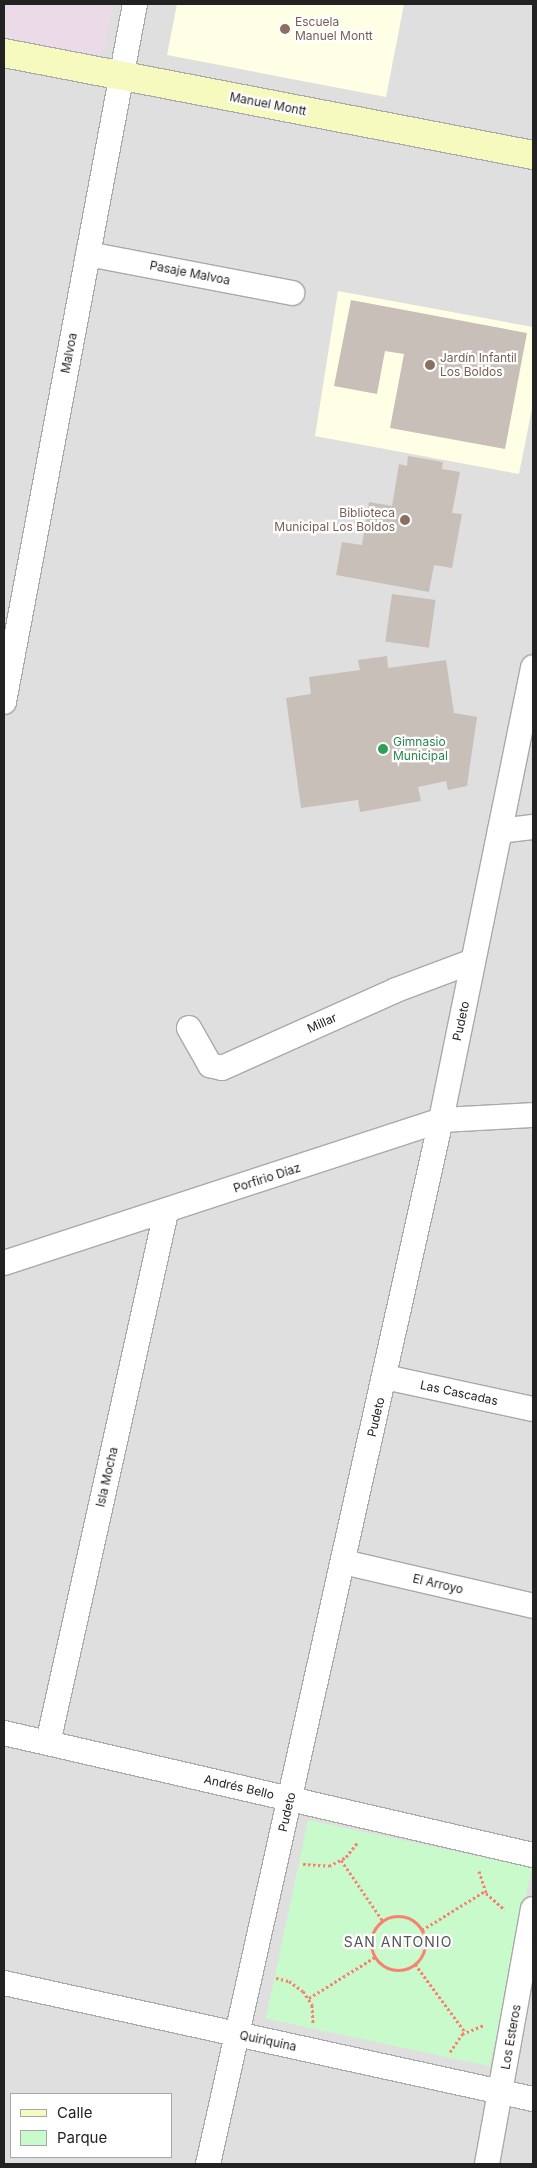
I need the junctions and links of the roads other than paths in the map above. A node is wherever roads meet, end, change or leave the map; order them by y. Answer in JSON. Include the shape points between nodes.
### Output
{"nodes":[{"id":1,"x":135,"y":4,"type":"edge"},
{"id":2,"x":4,"y":53,"type":"edge"},
{"id":3,"x":122,"y":75,"type":"junction"},
{"id":4,"x":533,"y":155,"type":"edge"},
{"id":5,"x":88,"y":254,"type":"junction"},
{"id":6,"x":292,"y":293,"type":"dead end"},
{"id":7,"x":533,"y":667,"type":"edge"},
{"id":8,"x":4,"y":702,"type":"edge"},
{"id":9,"x":533,"y":827,"type":"edge"},
{"id":10,"x":500,"y":831,"type":"junction"},
{"id":11,"x":473,"y":961,"type":"junction"},
{"id":12,"x":189,"y":1028,"type":"dead end"},
{"id":13,"x":533,"y":1115,"type":"edge"},
{"id":14,"x":441,"y":1120,"type":"junction"},
{"id":15,"x":166,"y":1212,"type":"junction"},
{"id":16,"x":4,"y":1263,"type":"edge"},
{"id":17,"x":385,"y":1377,"type":"junction"},
{"id":18,"x":533,"y":1409,"type":"edge"},
{"id":19,"x":343,"y":1562,"type":"junction"},
{"id":20,"x":533,"y":1606,"type":"edge"},
{"id":21,"x":4,"y":1732,"type":"edge"},
{"id":22,"x":48,"y":1743,"type":"junction"},
{"id":23,"x":290,"y":1799,"type":"junction"},
{"id":24,"x":533,"y":1855,"type":"edge"},
{"id":25,"x":533,"y":1913,"type":"edge"},
{"id":26,"x":4,"y":1983,"type":"edge"},
{"id":27,"x":237,"y":2034,"type":"junction"},
{"id":28,"x":501,"y":2092,"type":"junction"},
{"id":29,"x":533,"y":2099,"type":"edge"},
{"id":30,"x":208,"y":2164,"type":"edge"},
{"id":31,"x":487,"y":2164,"type":"edge"}],
"edges":[{"from":1,"to":3,"type":"street","name":"Malvoa"},
{"from":2,"to":3,"type":"street","name":"Manuel Montt"},
{"from":3,"to":4,"type":"street","name":"Manuel Montt"},
{"from":3,"to":5,"type":"street","name":"Malvoa"},
{"from":5,"to":6,"type":"street","name":"Pasaje Malvoa"},
{"from":5,"to":8,"type":"street","name":"Malvoa"},
{"from":7,"to":10,"type":"street","name":"Pudeto"},
{"from":9,"to":10,"type":"street"},
{"from":10,"to":11,"type":"street","name":"Pudeto"},
{"from":11,"to":12,"type":"street","name":"Millar","via":[[396,990],[222,1068],[210,1065]]},
{"from":11,"to":14,"type":"street","name":"Pudeto"},
{"from":13,"to":14,"type":"street","name":"Porfirio Díaz"},
{"from":14,"to":15,"type":"street","name":"Porfirio Díaz"},
{"from":14,"to":17,"type":"street","name":"Pudeto"},
{"from":15,"to":16,"type":"street","name":"Porfirio Díaz"},
{"from":15,"to":22,"type":"street","name":"Isla Mocha"},
{"from":17,"to":18,"type":"street","name":"Las Cascadas"},
{"from":17,"to":19,"type":"street","name":"Pudeto"},
{"from":19,"to":20,"type":"street","name":"El Arroyo"},
{"from":19,"to":23,"type":"street","name":"Pudeto"},
{"from":21,"to":22,"type":"street","name":"Andrés Bello"},
{"from":22,"to":23,"type":"street","name":"Andrés Bello"},
{"from":23,"to":24,"type":"street","name":"Andrés Bello"},
{"from":23,"to":27,"type":"street","name":"Pudeto"},
{"from":25,"to":28,"type":"street","name":"Los Esteros"},
{"from":26,"to":27,"type":"street","name":"Quiriquina"},
{"from":27,"to":28,"type":"street","name":"Quiriquina"},
{"from":27,"to":30,"type":"street","name":"Pudeto"},
{"from":28,"to":29,"type":"street","name":"Quiriquina"},
{"from":28,"to":31,"type":"street","name":"Los Esteros"}]}
